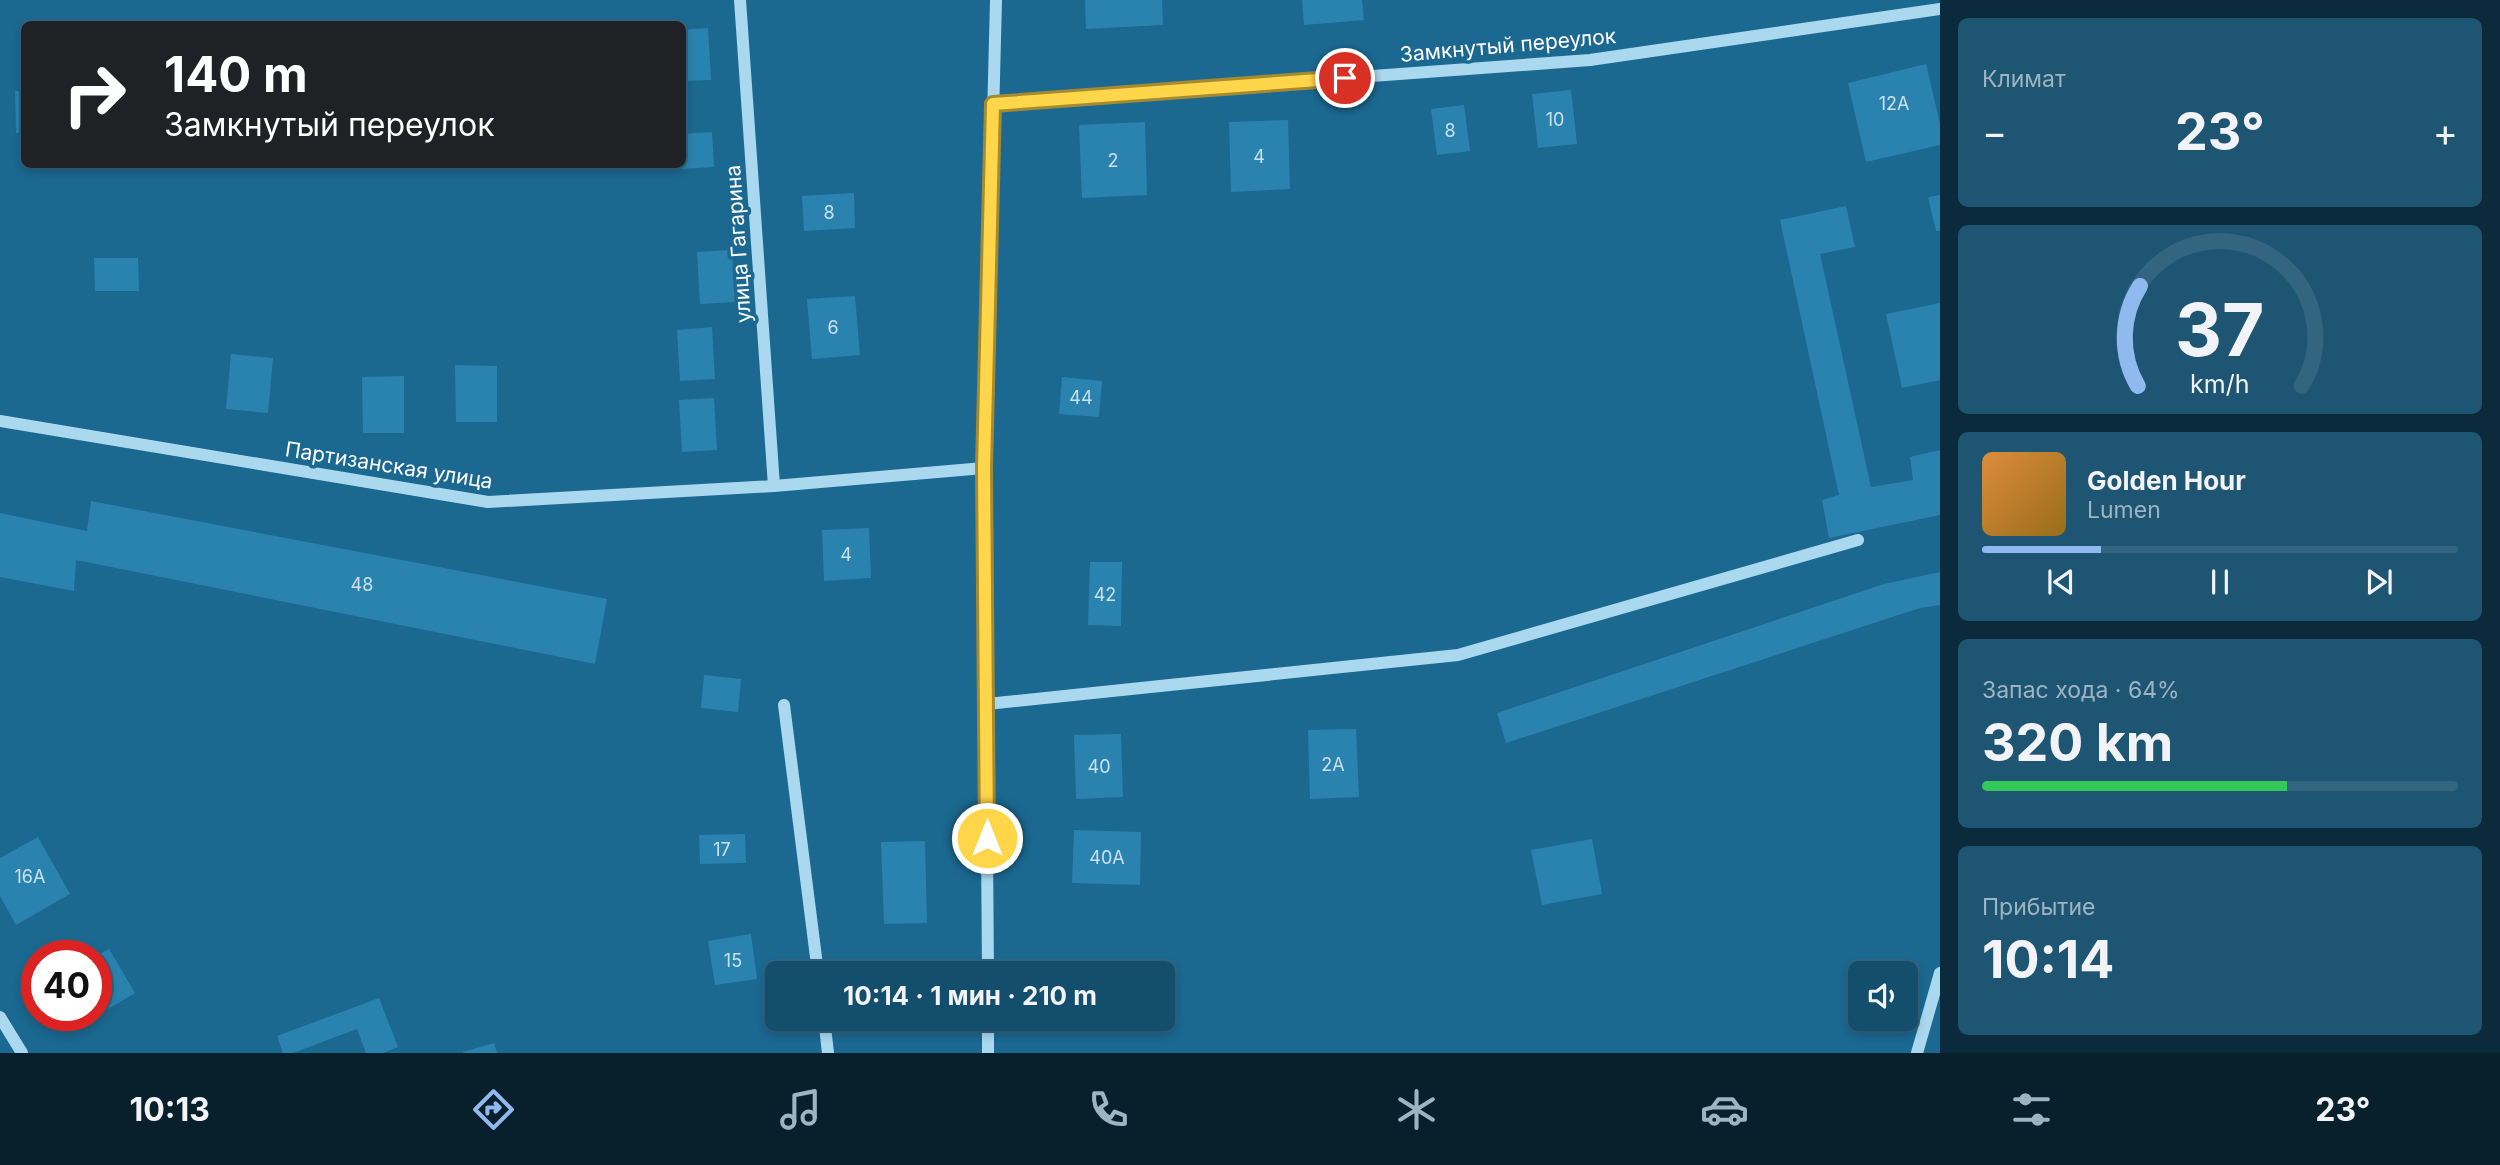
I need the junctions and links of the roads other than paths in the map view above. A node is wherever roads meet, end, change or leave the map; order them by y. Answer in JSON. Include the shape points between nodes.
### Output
{"nodes":[{"id":1,"x":740,"y":0,"type":"edge"},
{"id":2,"x":996,"y":0,"type":"edge"},
{"id":3,"x":1940,"y":9,"type":"edge"},
{"id":4,"x":993,"y":104,"type":"junction"},
{"id":5,"x":0,"y":421,"type":"edge"},
{"id":6,"x":984,"y":468,"type":"junction"},
{"id":7,"x":774,"y":486,"type":"junction"},
{"id":8,"x":1858,"y":540,"type":"dead end"},
{"id":9,"x":987,"y":704,"type":"junction"},
{"id":10,"x":784,"y":705,"type":"dead end"},
{"id":11,"x":816,"y":961,"type":"edge"},
{"id":12,"x":988,"y":961,"type":"edge"},
{"id":13,"x":1940,"y":973,"type":"edge"},
{"id":14,"x":0,"y":1017,"type":"edge"},
{"id":15,"x":825,"y":1031,"type":"edge"},
{"id":16,"x":988,"y":1031,"type":"edge"},
{"id":17,"x":22,"y":1053,"type":"edge"},
{"id":18,"x":828,"y":1053,"type":"edge"},
{"id":19,"x":988,"y":1053,"type":"edge"},
{"id":20,"x":1917,"y":1053,"type":"edge"}],
"edges":[{"from":1,"to":7,"type":"street","name":"улица Гагарина"},
{"from":2,"to":4,"type":"street"},
{"from":3,"to":4,"type":"street","name":"Замкнутый переулок","via":[[1590,60]]},
{"from":4,"to":6,"type":"street"},
{"from":5,"to":7,"type":"street","name":"Партизанская улица","via":[[488,502]]},
{"from":6,"to":7,"type":"street","name":"Партизанская улица"},
{"from":6,"to":9,"type":"street"},
{"from":8,"to":9,"type":"street","via":[[1458,655]]},
{"from":9,"to":12,"type":"street"},
{"from":10,"to":11,"type":"street"},
{"from":13,"to":20,"type":"street"},
{"from":14,"to":17,"type":"street"},
{"from":15,"to":18,"type":"street"},
{"from":16,"to":19,"type":"street"}]}
